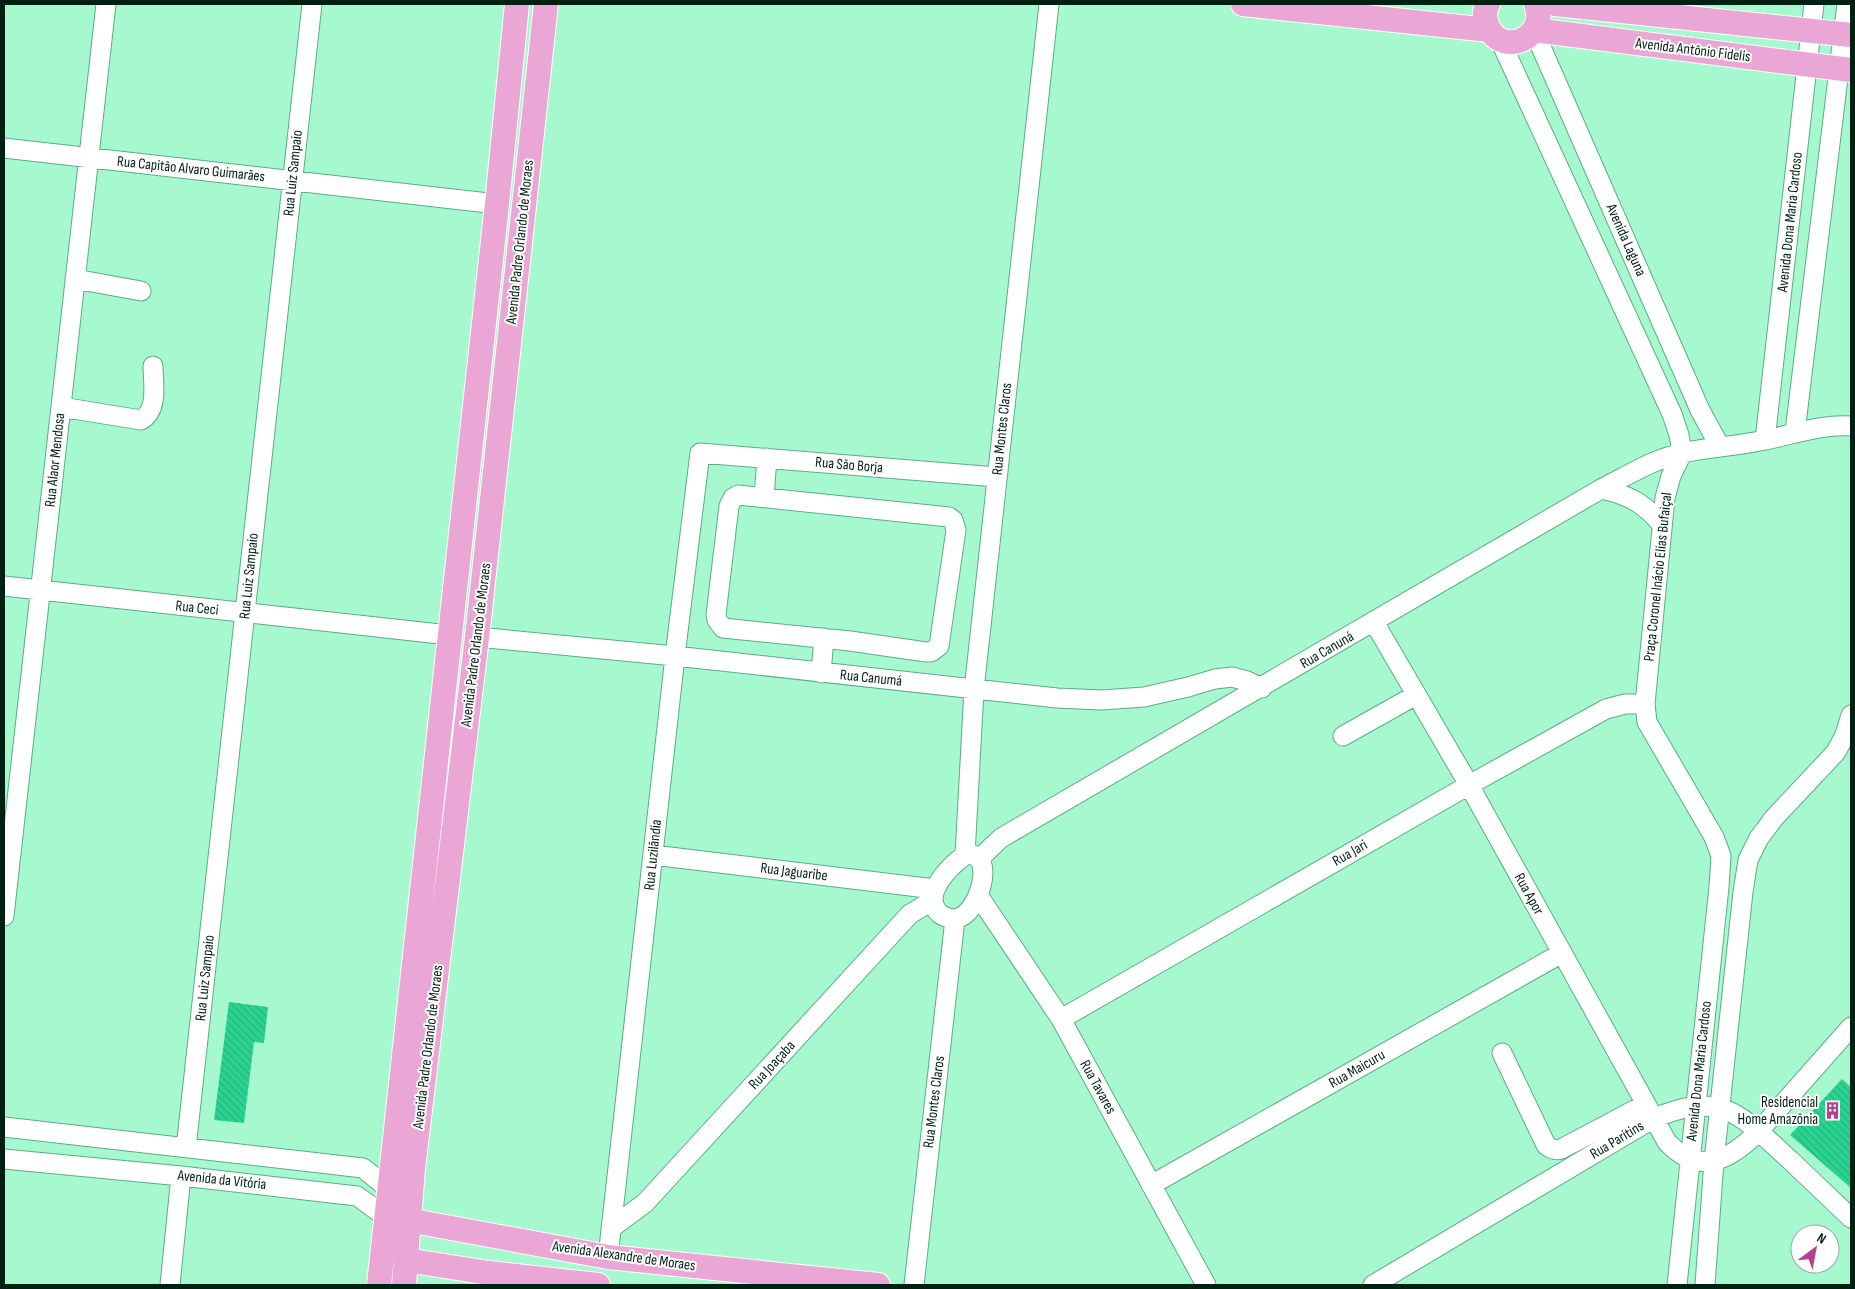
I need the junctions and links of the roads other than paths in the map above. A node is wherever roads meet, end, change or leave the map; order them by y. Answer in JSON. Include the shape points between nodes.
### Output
{"nodes":[{"id":1,"x":106,"y":4,"type":"edge"},
{"id":2,"x":312,"y":4,"type":"edge"},
{"id":3,"x":517,"y":4,"type":"edge"},
{"id":4,"x":546,"y":4,"type":"edge"},
{"id":5,"x":1049,"y":4,"type":"edge"},
{"id":6,"x":1243,"y":4,"type":"edge"},
{"id":7,"x":1488,"y":4,"type":"edge"},
{"id":8,"x":1536,"y":4,"type":"edge"},
{"id":9,"x":1556,"y":4,"type":"edge"},
{"id":10,"x":1814,"y":4,"type":"edge"},
{"id":11,"x":1847,"y":4,"type":"edge"},
{"id":12,"x":1534,"y":31,"type":"junction"},
{"id":13,"x":1811,"y":31,"type":"junction"},
{"id":14,"x":1495,"y":35,"type":"junction"},
{"id":15,"x":1847,"y":35,"type":"edge"},
{"id":16,"x":1807,"y":65,"type":"junction"},
{"id":17,"x":1845,"y":69,"type":"edge"},
{"id":18,"x":4,"y":148,"type":"edge"},
{"id":19,"x":88,"y":158,"type":"junction"},
{"id":20,"x":292,"y":181,"type":"junction"},
{"id":21,"x":497,"y":204,"type":"junction"},
{"id":22,"x":75,"y":279,"type":"junction"},
{"id":23,"x":141,"y":291,"type":"dead end"},
{"id":24,"x":153,"y":366,"type":"dead end"},
{"id":25,"x":61,"y":407,"type":"junction"},
{"id":26,"x":1851,"y":426,"type":"edge"},
{"id":27,"x":1796,"y":432,"type":"junction"},
{"id":28,"x":1765,"y":440,"type":"junction"},
{"id":29,"x":1720,"y":447,"type":"junction"},
{"id":30,"x":700,"y":453,"type":"joint"},
{"id":31,"x":1682,"y":453,"type":"junction"},
{"id":32,"x":768,"y":458,"type":"junction"},
{"id":33,"x":997,"y":477,"type":"junction"},
{"id":34,"x":1602,"y":489,"type":"junction"},
{"id":35,"x":764,"y":497,"type":"junction"},
{"id":36,"x":1662,"y":526,"type":"junction"},
{"id":37,"x":4,"y":586,"type":"edge"},
{"id":38,"x":40,"y":590,"type":"junction"},
{"id":39,"x":245,"y":613,"type":"junction"},
{"id":40,"x":1374,"y":622,"type":"junction"},
{"id":41,"x":449,"y":635,"type":"junction"},
{"id":42,"x":477,"y":637,"type":"junction"},
{"id":43,"x":824,"y":638,"type":"junction"},
{"id":44,"x":676,"y":656,"type":"junction"},
{"id":45,"x":821,"y":673,"type":"junction"},
{"id":46,"x":1262,"y":688,"type":"junction"},
{"id":47,"x":974,"y":690,"type":"junction"},
{"id":48,"x":1416,"y":695,"type":"junction"},
{"id":49,"x":1645,"y":704,"type":"junction"},
{"id":50,"x":1851,"y":715,"type":"edge"},
{"id":51,"x":1343,"y":736,"type":"dead end"},
{"id":52,"x":1469,"y":785,"type":"junction"},
{"id":53,"x":653,"y":855,"type":"junction"},
{"id":54,"x":1721,"y":856,"type":"joint"},
{"id":55,"x":972,"y":857,"type":"junction"},
{"id":56,"x":933,"y":895,"type":"junction"},
{"id":57,"x":978,"y":895,"type":"junction"},
{"id":58,"x":4,"y":916,"type":"edge"},
{"id":59,"x":955,"y":919,"type":"junction"},
{"id":60,"x":1562,"y":953,"type":"junction"},
{"id":61,"x":1061,"y":1020,"type":"junction"},
{"id":62,"x":1851,"y":1027,"type":"edge"},
{"id":63,"x":1502,"y":1053,"type":"dead end"},
{"id":64,"x":1695,"y":1106,"type":"junction"},
{"id":65,"x":1721,"y":1108,"type":"junction"},
{"id":66,"x":1650,"y":1111,"type":"junction"},
{"id":67,"x":4,"y":1127,"type":"edge"},
{"id":68,"x":1759,"y":1131,"type":"junction"},
{"id":69,"x":186,"y":1148,"type":"junction"},
{"id":70,"x":4,"y":1159,"type":"edge"},
{"id":71,"x":1690,"y":1159,"type":"junction"},
{"id":72,"x":1714,"y":1161,"type":"junction"},
{"id":73,"x":181,"y":1176,"type":"junction"},
{"id":74,"x":1152,"y":1185,"type":"junction"},
{"id":75,"x":389,"y":1189,"type":"junction"},
{"id":76,"x":397,"y":1218,"type":"junction"},
{"id":77,"x":1851,"y":1218,"type":"edge"},
{"id":78,"x":611,"y":1228,"type":"junction"},
{"id":79,"x":608,"y":1256,"type":"junction"},
{"id":80,"x":406,"y":1260,"type":"junction"},
{"id":81,"x":492,"y":1279,"type":"edge"},
{"id":82,"x":170,"y":1285,"type":"edge"},
{"id":83,"x":379,"y":1285,"type":"edge"},
{"id":84,"x":404,"y":1285,"type":"edge"},
{"id":85,"x":598,"y":1285,"type":"edge"},
{"id":86,"x":878,"y":1285,"type":"edge"},
{"id":87,"x":914,"y":1285,"type":"edge"},
{"id":88,"x":1206,"y":1285,"type":"edge"},
{"id":89,"x":1374,"y":1285,"type":"edge"},
{"id":90,"x":1677,"y":1285,"type":"edge"},
{"id":91,"x":1705,"y":1285,"type":"edge"}],
"edges":[{"from":1,"to":19,"type":"street","name":"Rua Alaor Mendosa"},
{"from":2,"to":20,"type":"street","name":"Rua Luiz Sampaio"},
{"from":3,"to":21,"type":"main road","name":"Avenida Padre Orlando de Moraes"},
{"from":4,"to":42,"type":"main road","name":"Avenida Padre Orlando de Moraes"},
{"from":5,"to":33,"type":"street","name":"Rua Montes Claros"},
{"from":6,"to":14,"type":"main road"},
{"from":7,"to":14,"type":"main road","via":[[1485,15]]},
{"from":8,"to":12,"type":"main road","via":[[1539,17]]},
{"from":9,"to":13,"type":"main road","name":"Avenida Antônio Fidelis"},
{"from":10,"to":13,"type":"street","name":"Avenida Dona Maria Cardoso"},
{"from":11,"to":15,"type":"street","name":"Avenida Dona Maria Cardoso"},
{"from":12,"to":14,"type":"main road","via":[[1527,38],[1509,42]]},
{"from":12,"to":16,"type":"main road","name":"Avenida Antônio Fidelis"},
{"from":12,"to":29,"type":"street","name":"Avenida Laguna","via":[[1700,410]]},
{"from":13,"to":15,"type":"main road","name":"Avenida Antônio Fidelis"},
{"from":13,"to":16,"type":"street","name":"Avenida Dona Maria Cardoso"},
{"from":14,"to":31,"type":"street","name":"Avenida Laguna","via":[[1672,414]]},
{"from":15,"to":17,"type":"street","name":"Avenida Dona Maria Cardoso"},
{"from":16,"to":17,"type":"main road","name":"Avenida Antônio Fidelis"},
{"from":16,"to":28,"type":"street","name":"Avenida Dona Maria Cardoso"},
{"from":17,"to":27,"type":"street","name":"Avenida Dona Maria Cardoso"},
{"from":18,"to":19,"type":"street","name":"Rua Capitão Alvaro Guimarães"},
{"from":19,"to":20,"type":"street","name":"Rua Capitão Alvaro Guimarães"},
{"from":19,"to":22,"type":"street","name":"Rua Alaor Mendosa"},
{"from":20,"to":21,"type":"street","name":"Rua Capitão Alvaro Guimarães"},
{"from":20,"to":39,"type":"street","name":"Rua Luiz Sampaio"},
{"from":21,"to":41,"type":"main road","name":"Avenida Padre Orlando de Moraes"},
{"from":22,"to":23,"type":"street"},
{"from":22,"to":25,"type":"street","name":"Rua Alaor Mendosa"},
{"from":24,"to":25,"type":"street","via":[[152,406],[141,420]]},
{"from":25,"to":38,"type":"street","name":"Rua Alaor Mendosa"},
{"from":26,"to":27,"type":"street","via":[[1819,426]]},
{"from":27,"to":28,"type":"street"},
{"from":28,"to":29,"type":"street"},
{"from":29,"to":31,"type":"street"},
{"from":30,"to":32,"type":"street","name":"Rua São Borja"},
{"from":30,"to":44,"type":"street","name":"Rua Luzilândia"},
{"from":31,"to":34,"type":"street","name":"Rua Canuná","via":[[1649,464]]},
{"from":31,"to":36,"type":"street","name":"Praça Coronel Inácio Elias Bufaiçal","via":[[1671,476]]},
{"from":32,"to":33,"type":"street","name":"Rua São Borja"},
{"from":32,"to":35,"type":"street"},
{"from":33,"to":47,"type":"street","name":"Rua Montes Claros"},
{"from":34,"to":36,"type":"street","via":[[1633,498]]},
{"from":34,"to":40,"type":"street","name":"Rua Canuná"},
{"from":35,"to":43,"type":"street","via":[[738,496],[730,502],[719,625],[728,630]]},
{"from":35,"to":43,"type":"street","via":[[944,515],[953,520],[955,525],[940,641],[935,649],[926,652]]},
{"from":36,"to":49,"type":"street","name":"Praça Coronel Inácio Elias Bufaiçal"},
{"from":37,"to":38,"type":"street","name":"Rua Ceci"},
{"from":38,"to":39,"type":"street","name":"Rua Ceci"},
{"from":38,"to":58,"type":"street","name":"Rua Alaor Mendosa"},
{"from":39,"to":41,"type":"street","name":"Rua Ceci"},
{"from":39,"to":69,"type":"street","name":"Rua Luiz Sampaio"},
{"from":40,"to":46,"type":"street","name":"Rua Canuná"},
{"from":40,"to":48,"type":"street","name":"Rua Apor"},
{"from":41,"to":75,"type":"main road","name":"Avenida Padre Orlando de Moraes"},
{"from":42,"to":44,"type":"street","name":"Rua Canumá"},
{"from":42,"to":76,"type":"main road","name":"Avenida Padre Orlando de Moraes","via":[[413,1168]]},
{"from":43,"to":45,"type":"street"},
{"from":44,"to":45,"type":"street","name":"Rua Canumá"},
{"from":44,"to":53,"type":"street","name":"Rua Luzilândia"},
{"from":45,"to":47,"type":"street","name":"Rua Canumá"},
{"from":46,"to":47,"type":"street","name":"Rua Canumá","via":[[1232,677],[1144,697],[1102,700]]},
{"from":46,"to":55,"type":"street","name":"Rua Canuná"},
{"from":47,"to":55,"type":"street","name":"Rua Montes Claros"},
{"from":48,"to":51,"type":"street"},
{"from":48,"to":52,"type":"street","name":"Rua Apor"},
{"from":49,"to":52,"type":"street","name":"Rua Jari","via":[[1625,704],[1606,709]]},
{"from":49,"to":54,"type":"street","name":"Praça Coronel Inácio Elias Bufaiçal","via":[[1648,722],[1714,837]]},
{"from":50,"to":65,"type":"street","name":"Avenida Dona Maria Cardoso","via":[[1836,752],[1774,818],[1748,860]]},
{"from":52,"to":60,"type":"street","name":"Rua Apor"},
{"from":52,"to":61,"type":"street","name":"Rua Jari"},
{"from":53,"to":56,"type":"street","name":"Rua Jaguaribe"},
{"from":53,"to":78,"type":"street","name":"Rua Luzilândia"},
{"from":54,"to":64,"type":"street","name":"Avenida Dona Maria Cardoso"},
{"from":55,"to":56,"type":"street","via":[[950,869]]},
{"from":55,"to":57,"type":"street","via":[[983,866]]},
{"from":56,"to":59,"type":"street","via":[[933,907],[942,915]]},
{"from":56,"to":78,"type":"street","name":"Rua Joaçaba","via":[[910,914],[645,1203]]},
{"from":57,"to":59,"type":"street","via":[[967,915]]},
{"from":57,"to":61,"type":"street","name":"Rua Tavares"},
{"from":59,"to":87,"type":"street","name":"Rua Montes Claros"},
{"from":60,"to":66,"type":"street","name":"Rua Apor"},
{"from":60,"to":74,"type":"street","name":"Rua Maicuru"},
{"from":61,"to":74,"type":"street","name":"Rua Tavares"},
{"from":62,"to":68,"type":"street"},
{"from":63,"to":66,"type":"street","via":[[1550,1149],[1561,1150]]},
{"from":64,"to":65,"type":"street","name":"Rua Paritins"},
{"from":64,"to":66,"type":"street","name":"Rua Paritins"},
{"from":64,"to":71,"type":"street","name":"Avenida Dona Maria Cardoso"},
{"from":65,"to":68,"type":"street","name":"Rua Paritins"},
{"from":65,"to":72,"type":"street","name":"Avenida Dona Maria Cardoso"},
{"from":66,"to":71,"type":"street","name":"Rua Apor","via":[[1667,1142],[1677,1153]]},
{"from":66,"to":89,"type":"street","name":"Rua Paritins"},
{"from":67,"to":69,"type":"street","name":"Avenida da Vitória"},
{"from":68,"to":72,"type":"street","via":[[1729,1156]]},
{"from":68,"to":77,"type":"street","name":"Rua Paritins"},
{"from":69,"to":75,"type":"street","name":"Avenida da Vitória","via":[[363,1168]]},
{"from":70,"to":73,"type":"street","name":"Avenida da Vitória"},
{"from":71,"to":72,"type":"street"},
{"from":71,"to":90,"type":"street","name":"Avenida Dona Maria Cardoso"},
{"from":72,"to":91,"type":"street","name":"Avenida Dona Maria Cardoso"},
{"from":73,"to":76,"type":"street","name":"Avenida da Vitória","via":[[357,1196]]},
{"from":73,"to":82,"type":"street"},
{"from":74,"to":88,"type":"street","name":"Rua Tavares"},
{"from":75,"to":76,"type":"main road"},
{"from":76,"to":79,"type":"main road","name":"Avenida Alexandre de Moraes"},
{"from":76,"to":80,"type":"main road","name":"Avenida da Vitória"},
{"from":76,"to":83,"type":"main road","name":"Avenida Padre Orlando de Moraes"},
{"from":78,"to":79,"type":"street","name":"Rua Luzilândia"},
{"from":79,"to":86,"type":"main road","name":"Avenida Alexandre de Moraes"},
{"from":80,"to":81,"type":"main road"},
{"from":80,"to":84,"type":"main road"},
{"from":81,"to":85,"type":"main road"}]}
